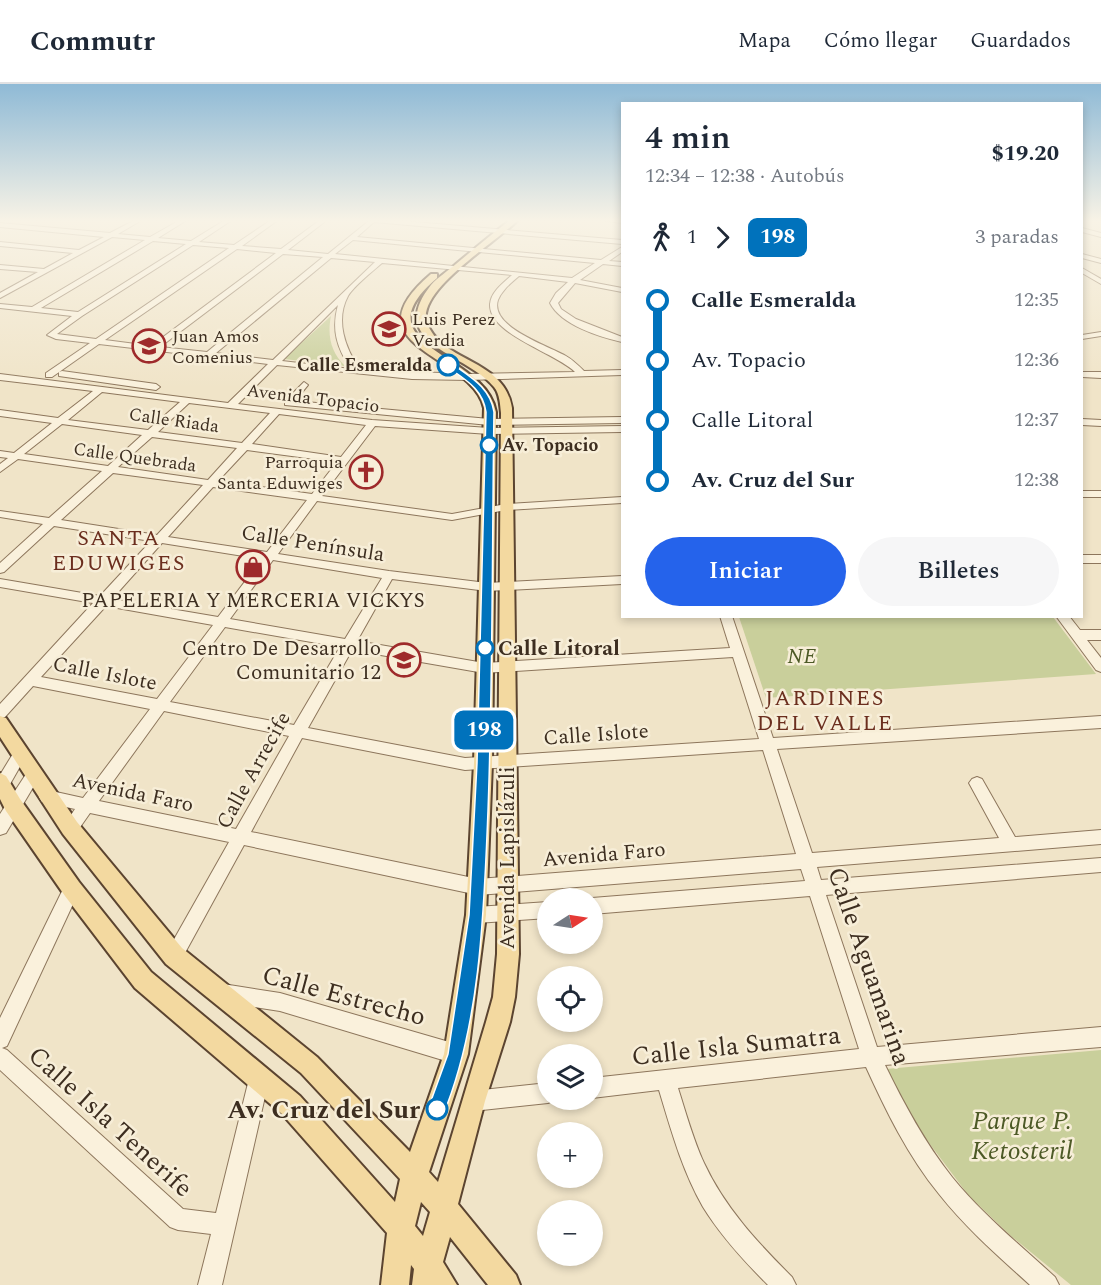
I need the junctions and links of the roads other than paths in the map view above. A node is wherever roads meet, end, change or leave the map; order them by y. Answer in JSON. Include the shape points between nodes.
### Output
{"nodes":[{"id":1,"x":36,"y":276,"type":"edge"},
{"id":2,"x":89,"y":276,"type":"edge"},
{"id":3,"x":139,"y":276,"type":"edge"},
{"id":4,"x":194,"y":276,"type":"edge"},
{"id":5,"x":249,"y":276,"type":"edge"},
{"id":6,"x":305,"y":276,"type":"edge"},
{"id":7,"x":366,"y":276,"type":"edge"},
{"id":8,"x":434,"y":276,"type":"edge"},
{"id":9,"x":446,"y":276,"type":"edge"},
{"id":10,"x":515,"y":276,"type":"edge"},
{"id":11,"x":533,"y":276,"type":"edge"},
{"id":12,"x":586,"y":276,"type":"edge"},
{"id":13,"x":578,"y":282,"type":"junction"},
{"id":14,"x":621,"y":290,"type":"edge"},
{"id":15,"x":346,"y":295,"type":"junction"},
{"id":16,"x":0,"y":296,"type":"edge"},
{"id":17,"x":0,"y":306,"type":"edge"},
{"id":18,"x":32,"y":310,"type":"junction"},
{"id":19,"x":79,"y":314,"type":"junction"},
{"id":20,"x":615,"y":327,"type":"dead end"},
{"id":21,"x":592,"y":328,"type":"junction"},
{"id":22,"x":1101,"y":334,"type":"edge"},
{"id":23,"x":1083,"y":338,"type":"edge"},
{"id":24,"x":621,"y":339,"type":"edge"},
{"id":25,"x":98,"y":342,"type":"junction"},
{"id":26,"x":153,"y":348,"type":"junction"},
{"id":27,"x":210,"y":354,"type":"junction"},
{"id":28,"x":274,"y":362,"type":"junction"},
{"id":29,"x":0,"y":369,"type":"edge"},
{"id":30,"x":357,"y":372,"type":"junction"},
{"id":31,"x":52,"y":373,"type":"junction"},
{"id":32,"x":621,"y":373,"type":"edge"},
{"id":33,"x":582,"y":374,"type":"junction"},
{"id":34,"x":1083,"y":375,"type":"edge"},
{"id":35,"x":1101,"y":375,"type":"edge"},
{"id":36,"x":488,"y":376,"type":"junction"},
{"id":37,"x":0,"y":377,"type":"edge"},
{"id":38,"x":468,"y":377,"type":"junction"},
{"id":39,"x":42,"y":381,"type":"junction"},
{"id":40,"x":304,"y":386,"type":"dead end"},
{"id":41,"x":101,"y":389,"type":"junction"},
{"id":42,"x":238,"y":397,"type":"junction"},
{"id":43,"x":188,"y":400,"type":"junction"},
{"id":44,"x":288,"y":403,"type":"junction"},
{"id":45,"x":231,"y":405,"type":"junction"},
{"id":46,"x":277,"y":411,"type":"junction"},
{"id":47,"x":0,"y":413,"type":"edge"},
{"id":48,"x":621,"y":420,"type":"edge"},
{"id":49,"x":61,"y":421,"type":"junction"},
{"id":50,"x":1083,"y":422,"type":"edge"},
{"id":51,"x":372,"y":423,"type":"junction"},
{"id":52,"x":1101,"y":423,"type":"edge"},
{"id":53,"x":489,"y":426,"type":"junction"},
{"id":54,"x":507,"y":426,"type":"junction"},
{"id":55,"x":621,"y":429,"type":"edge"},
{"id":56,"x":1083,"y":431,"type":"edge"},
{"id":57,"x":1101,"y":431,"type":"edge"},
{"id":58,"x":150,"y":434,"type":"junction"},
{"id":59,"x":244,"y":446,"type":"junction"},
{"id":60,"x":0,"y":454,"type":"edge"},
{"id":61,"x":16,"y":456,"type":"junction"},
{"id":62,"x":344,"y":460,"type":"junction"},
{"id":63,"x":0,"y":469,"type":"edge"},
{"id":64,"x":110,"y":470,"type":"junction"},
{"id":65,"x":209,"y":484,"type":"junction"},
{"id":66,"x":1083,"y":494,"type":"edge"},
{"id":67,"x":1101,"y":494,"type":"edge"},
{"id":68,"x":314,"y":499,"type":"junction"},
{"id":69,"x":621,"y":500,"type":"edge"},
{"id":70,"x":506,"y":507,"type":"junction"},
{"id":71,"x":486,"y":510,"type":"junction"},
{"id":72,"x":0,"y":514,"type":"edge"},
{"id":73,"x":52,"y":522,"type":"junction"},
{"id":74,"x":158,"y":539,"type":"junction"},
{"id":75,"x":270,"y":556,"type":"junction"},
{"id":76,"x":1083,"y":559,"type":"edge"},
{"id":77,"x":1101,"y":559,"type":"edge"},
{"id":78,"x":0,"y":569,"type":"edge"},
{"id":79,"x":389,"y":575,"type":"junction"},
{"id":80,"x":621,"y":580,"type":"edge"},
{"id":81,"x":0,"y":583,"type":"edge"},
{"id":82,"x":507,"y":586,"type":"junction"},
{"id":83,"x":487,"y":587,"type":"junction"},
{"id":84,"x":100,"y":602,"type":"junction"},
{"id":85,"x":727,"y":618,"type":"edge"},
{"id":86,"x":1063,"y":618,"type":"edge"},
{"id":87,"x":222,"y":623,"type":"junction"},
{"id":88,"x":1101,"y":634,"type":"edge"},
{"id":89,"x":1076,"y":635,"type":"junction"},
{"id":90,"x":349,"y":646,"type":"junction"},
{"id":91,"x":737,"y":652,"type":"junction"},
{"id":92,"x":507,"y":667,"type":"junction"},
{"id":93,"x":1101,"y":667,"type":"edge"},
{"id":94,"x":484,"y":668,"type":"junction"},
{"id":95,"x":30,"y":680,"type":"junction"},
{"id":96,"x":163,"y":705,"type":"junction"},
{"id":97,"x":0,"y":713,"type":"edge"},
{"id":98,"x":1101,"y":722,"type":"edge"},
{"id":99,"x":0,"y":723,"type":"edge"},
{"id":100,"x":298,"y":732,"type":"junction"},
{"id":101,"x":768,"y":744,"type":"junction"},
{"id":102,"x":20,"y":756,"type":"junction"},
{"id":103,"x":508,"y":761,"type":"junction"},
{"id":104,"x":483,"y":763,"type":"junction"},
{"id":105,"x":33,"y":775,"type":"junction"},
{"id":106,"x":976,"y":783,"type":"dead end"},
{"id":107,"x":4,"y":790,"type":"edge"},
{"id":108,"x":47,"y":797,"type":"junction"},
{"id":109,"x":86,"y":806,"type":"junction"},
{"id":110,"x":0,"y":828,"type":"edge"},
{"id":111,"x":70,"y":828,"type":"junction"},
{"id":112,"x":1101,"y":837,"type":"edge"},
{"id":113,"x":239,"y":838,"type":"junction"},
{"id":114,"x":1011,"y":844,"type":"junction"},
{"id":115,"x":806,"y":860,"type":"junction"},
{"id":116,"x":1101,"y":864,"type":"edge"},
{"id":117,"x":508,"y":884,"type":"junction"},
{"id":118,"x":815,"y":886,"type":"junction"},
{"id":119,"x":477,"y":887,"type":"junction"},
{"id":120,"x":72,"y":889,"type":"junction"},
{"id":121,"x":603,"y":905,"type":"edge"},
{"id":122,"x":537,"y":911,"type":"edge"},
{"id":123,"x":509,"y":913,"type":"junction"},
{"id":124,"x":476,"y":915,"type":"junction"},
{"id":125,"x":174,"y":956,"type":"junction"},
{"id":126,"x":218,"y":992,"type":"junction"},
{"id":127,"x":1101,"y":1037,"type":"edge"},
{"id":128,"x":0,"y":1039,"type":"edge"},
{"id":129,"x":456,"y":1054,"type":"junction"},
{"id":130,"x":0,"y":1057,"type":"edge"},
{"id":131,"x":871,"y":1058,"type":"junction"},
{"id":132,"x":259,"y":1079,"type":"junction"},
{"id":133,"x":665,"y":1080,"type":"junction"},
{"id":134,"x":603,"y":1087,"type":"edge"},
{"id":135,"x":537,"y":1094,"type":"edge"},
{"id":136,"x":473,"y":1101,"type":"junction"},
{"id":137,"x":414,"y":1177,"type":"junction"},
{"id":138,"x":444,"y":1208,"type":"junction"},
{"id":139,"x":223,"y":1225,"type":"junction"},
{"id":140,"x":401,"y":1229,"type":"junction"},
{"id":141,"x":433,"y":1279,"type":"edge"},
{"id":142,"x":210,"y":1285,"type":"edge"},
{"id":143,"x":395,"y":1285,"type":"edge"},
{"id":144,"x":506,"y":1285,"type":"edge"},
{"id":145,"x":784,"y":1285,"type":"edge"},
{"id":146,"x":1047,"y":1285,"type":"edge"}],
"edges":[{"from":1,"to":16,"type":"street"},
{"from":2,"to":18,"type":"street"},
{"from":3,"to":19,"type":"street"},
{"from":4,"to":25,"type":"street"},
{"from":5,"to":26,"type":"street"},
{"from":6,"to":27,"type":"street"},
{"from":7,"to":15,"type":"street"},
{"from":8,"to":38,"type":"main road","name":"Avenida Lapislázuli","via":[[415,293],[407,307],[410,330],[421,345]]},
{"from":9,"to":36,"type":"main road","name":"Avenida Lapislázuli","via":[[428,296],[423,324],[431,339],[442,348]]},
{"from":10,"to":33,"type":"street","via":[[496,293],[494,306],[499,320],[516,336],[561,356]]},
{"from":11,"to":13,"type":"street"},
{"from":12,"to":13,"type":"street"},
{"from":13,"to":14,"type":"street"},
{"from":13,"to":21,"type":"street","via":[[555,299],[555,307],[566,318]]},
{"from":15,"to":28,"type":"street"},
{"from":15,"to":30,"type":"street","via":[[337,332]]},
{"from":17,"to":18,"type":"street"},
{"from":18,"to":19,"type":"street"},
{"from":19,"to":25,"type":"street","via":[[51,335]]},
{"from":20,"to":21,"type":"street"},
{"from":21,"to":24,"type":"street"},
{"from":22,"to":23,"type":"street"},
{"from":25,"to":26,"type":"street"},
{"from":25,"to":31,"type":"street"},
{"from":26,"to":27,"type":"street"},
{"from":27,"to":28,"type":"street"},
{"from":28,"to":30,"type":"street"},
{"from":28,"to":42,"type":"street"},
{"from":29,"to":31,"type":"street","name":"Avenida Topacio"},
{"from":30,"to":38,"type":"street"},
{"from":31,"to":39,"type":"street"},
{"from":31,"to":42,"type":"street","name":"Avenida Topacio"},
{"from":32,"to":33,"type":"street"},
{"from":33,"to":36,"type":"street"},
{"from":34,"to":35,"type":"street"},
{"from":36,"to":38,"type":"street"},
{"from":36,"to":54,"type":"main road","name":"Avenida Lapislázuli","via":[[503,393]]},
{"from":37,"to":39,"type":"street","name":"Avenida Topacio"},
{"from":38,"to":53,"type":"main road","name":"Avenida Lapislázuli","via":[[489,402]]},
{"from":39,"to":41,"type":"street","name":"Avenida Topacio"},
{"from":40,"to":44,"type":"street"},
{"from":41,"to":43,"type":"street","name":"Avenida Topacio"},
{"from":41,"to":49,"type":"street"},
{"from":42,"to":44,"type":"street","name":"Avenida Topacio"},
{"from":42,"to":45,"type":"street"},
{"from":43,"to":45,"type":"street","name":"Avenida Topacio"},
{"from":43,"to":58,"type":"street"},
{"from":44,"to":53,"type":"street","name":"Avenida Topacio"},
{"from":45,"to":46,"type":"street","name":"Avenida Topacio"},
{"from":46,"to":51,"type":"street","name":"Avenida Topacio"},
{"from":46,"to":59,"type":"street"},
{"from":47,"to":49,"type":"street","name":"Calle Riada"},
{"from":48,"to":54,"type":"street","name":"Avenida Topacio"},
{"from":49,"to":58,"type":"street","name":"Calle Riada"},
{"from":49,"to":61,"type":"street"},
{"from":50,"to":52,"type":"street"},
{"from":51,"to":53,"type":"street","name":"Avenida Topacio"},
{"from":51,"to":62,"type":"street"},
{"from":53,"to":54,"type":"street","name":"Avenida Topacio"},
{"from":53,"to":71,"type":"main road","name":"Avenida Lapislázuli"},
{"from":54,"to":55,"type":"street","name":"Avenida Topacio"},
{"from":54,"to":70,"type":"main road","name":"Avenida Lapislázuli"},
{"from":56,"to":57,"type":"street"},
{"from":58,"to":59,"type":"street","name":"Calle Riada"},
{"from":58,"to":64,"type":"street"},
{"from":59,"to":62,"type":"street","name":"Calle Riada"},
{"from":59,"to":65,"type":"street"},
{"from":60,"to":61,"type":"street","name":"Calle Quebrada"},
{"from":61,"to":63,"type":"street"},
{"from":61,"to":64,"type":"street","name":"Calle Quebrada"},
{"from":62,"to":68,"type":"street"},
{"from":64,"to":65,"type":"street","name":"Calle Quebrada"},
{"from":64,"to":73,"type":"street"},
{"from":65,"to":68,"type":"street","name":"Calle Quebrada"},
{"from":65,"to":74,"type":"street"},
{"from":66,"to":67,"type":"street"},
{"from":68,"to":71,"type":"street","name":"Calle Quebrada","via":[[452,517]]},
{"from":68,"to":75,"type":"street"},
{"from":69,"to":70,"type":"street","name":"Calle Quebrada"},
{"from":70,"to":71,"type":"street","name":"Calle Quebrada"},
{"from":70,"to":82,"type":"main road","name":"Avenida Lapislázuli"},
{"from":71,"to":83,"type":"main road","name":"Avenida Lapislázuli"},
{"from":72,"to":73,"type":"street","name":"Calle Península"},
{"from":73,"to":74,"type":"street","name":"Calle Península"},
{"from":73,"to":78,"type":"street"},
{"from":74,"to":75,"type":"street","name":"Calle Península"},
{"from":74,"to":84,"type":"street"},
{"from":75,"to":79,"type":"street","name":"Calle Península"},
{"from":75,"to":87,"type":"street"},
{"from":76,"to":77,"type":"street"},
{"from":79,"to":83,"type":"street","name":"Calle Península"},
{"from":79,"to":90,"type":"street","name":"Calle Arrecife"},
{"from":80,"to":82,"type":"street","name":"Calle Península"},
{"from":81,"to":84,"type":"street"},
{"from":82,"to":83,"type":"street","name":"Calle Península"},
{"from":82,"to":92,"type":"main road","name":"Avenida Lapislázuli"},
{"from":83,"to":94,"type":"main road","name":"Avenida Lapislázuli"},
{"from":84,"to":87,"type":"street"},
{"from":84,"to":95,"type":"street"},
{"from":85,"to":91,"type":"street","name":"Calle Aguamarina"},
{"from":86,"to":89,"type":"street"},
{"from":87,"to":90,"type":"street"},
{"from":87,"to":96,"type":"street"},
{"from":88,"to":89,"type":"street"},
{"from":89,"to":93,"type":"street"},
{"from":90,"to":94,"type":"street"},
{"from":90,"to":100,"type":"street","name":"Calle Arrecife"},
{"from":91,"to":92,"type":"street"},
{"from":91,"to":101,"type":"street","name":"Calle Aguamarina"},
{"from":92,"to":94,"type":"street"},
{"from":92,"to":103,"type":"main road","name":"Avenida Lapislázuli"},
{"from":94,"to":104,"type":"main road","name":"Avenida Lapislázuli"},
{"from":95,"to":96,"type":"street","name":"Calle Islote"},
{"from":95,"to":97,"type":"street"},
{"from":96,"to":100,"type":"street","name":"Calle Islote"},
{"from":96,"to":109,"type":"street"},
{"from":98,"to":101,"type":"street","name":"Calle Islote"},
{"from":99,"to":102,"type":"main road"},
{"from":100,"to":104,"type":"street","name":"Calle Islote","via":[[457,763]]},
{"from":100,"to":113,"type":"street","name":"Calle Arrecife"},
{"from":101,"to":103,"type":"street","name":"Calle Islote"},
{"from":101,"to":115,"type":"street","name":"Calle Aguamarina"},
{"from":102,"to":105,"type":"main road"},
{"from":102,"to":107,"type":"street"},
{"from":103,"to":104,"type":"street","name":"Calle Islote"},
{"from":103,"to":117,"type":"main road","name":"Avenida Lapislázuli"},
{"from":104,"to":119,"type":"main road","name":"Avenida Lapislázuli"},
{"from":105,"to":107,"type":"street"},
{"from":105,"to":108,"type":"main road"},
{"from":106,"to":114,"type":"street"},
{"from":107,"to":110,"type":"street"},
{"from":107,"to":120,"type":"main road"},
{"from":108,"to":109,"type":"street","name":"Avenida Faro"},
{"from":108,"to":111,"type":"main road"},
{"from":109,"to":111,"type":"street"},
{"from":109,"to":113,"type":"street","name":"Avenida Faro"},
{"from":111,"to":125,"type":"main road"},
{"from":112,"to":114,"type":"street","name":"Avenida Faro"},
{"from":113,"to":119,"type":"street","name":"Avenida Faro"},
{"from":113,"to":125,"type":"street","name":"Calle Arrecife"},
{"from":114,"to":115,"type":"street","name":"Avenida Faro"},
{"from":115,"to":117,"type":"street","name":"Avenida Faro"},
{"from":115,"to":118,"type":"street","name":"Calle Aguamarina"},
{"from":116,"to":118,"type":"street"},
{"from":117,"to":119,"type":"street","name":"Avenida Faro"},
{"from":117,"to":123,"type":"main road","name":"Avenida Lapislázuli"},
{"from":118,"to":121,"type":"street"},
{"from":118,"to":131,"type":"street","name":"Calle Aguamarina"},
{"from":119,"to":124,"type":"main road","name":"Avenida Lapislázuli"},
{"from":120,"to":128,"type":"street"},
{"from":120,"to":132,"type":"main road","via":[[143,980]]},
{"from":122,"to":123,"type":"street"},
{"from":123,"to":124,"type":"street"},
{"from":123,"to":136,"type":"main road","name":"Avenida Lapislázuli","via":[[504,997]]},
{"from":124,"to":129,"type":"main road","name":"Avenida Lapislázuli"},
{"from":125,"to":126,"type":"main road"},
{"from":126,"to":129,"type":"street","name":"Calle Estrecho","via":[[280,1002]]},
{"from":126,"to":137,"type":"main road","via":[[309,1065]]},
{"from":127,"to":131,"type":"street","name":"Calle Isla Sumatra"},
{"from":129,"to":137,"type":"main road","name":"Avenida Lapislázuli"},
{"from":130,"to":139,"type":"street","name":"Calle Isla Tenerife","via":[[178,1219]]},
{"from":131,"to":133,"type":"street","name":"Calle Isla Sumatra"},
{"from":131,"to":146,"type":"street","name":"Calle Aguamarina","via":[[918,1148],[946,1185],[988,1231]]},
{"from":132,"to":139,"type":"street"},
{"from":132,"to":140,"type":"main road","via":[[291,1105]]},
{"from":133,"to":134,"type":"street","name":"Calle Isla Sumatra"},
{"from":133,"to":145,"type":"street","via":[[704,1186],[726,1222]]},
{"from":135,"to":136,"type":"street"},
{"from":136,"to":138,"type":"main road","name":"Avenida Lapislázuli"},
{"from":137,"to":138,"type":"main road"},
{"from":137,"to":140,"type":"main road","name":"Avenida Lapislázuli"},
{"from":138,"to":141,"type":"main road","name":"Avenida Lapislázuli"},
{"from":138,"to":144,"type":"main road"},
{"from":139,"to":142,"type":"street"},
{"from":140,"to":141,"type":"main road"},
{"from":140,"to":143,"type":"main road","name":"Avenida Lapislázuli"}]}
